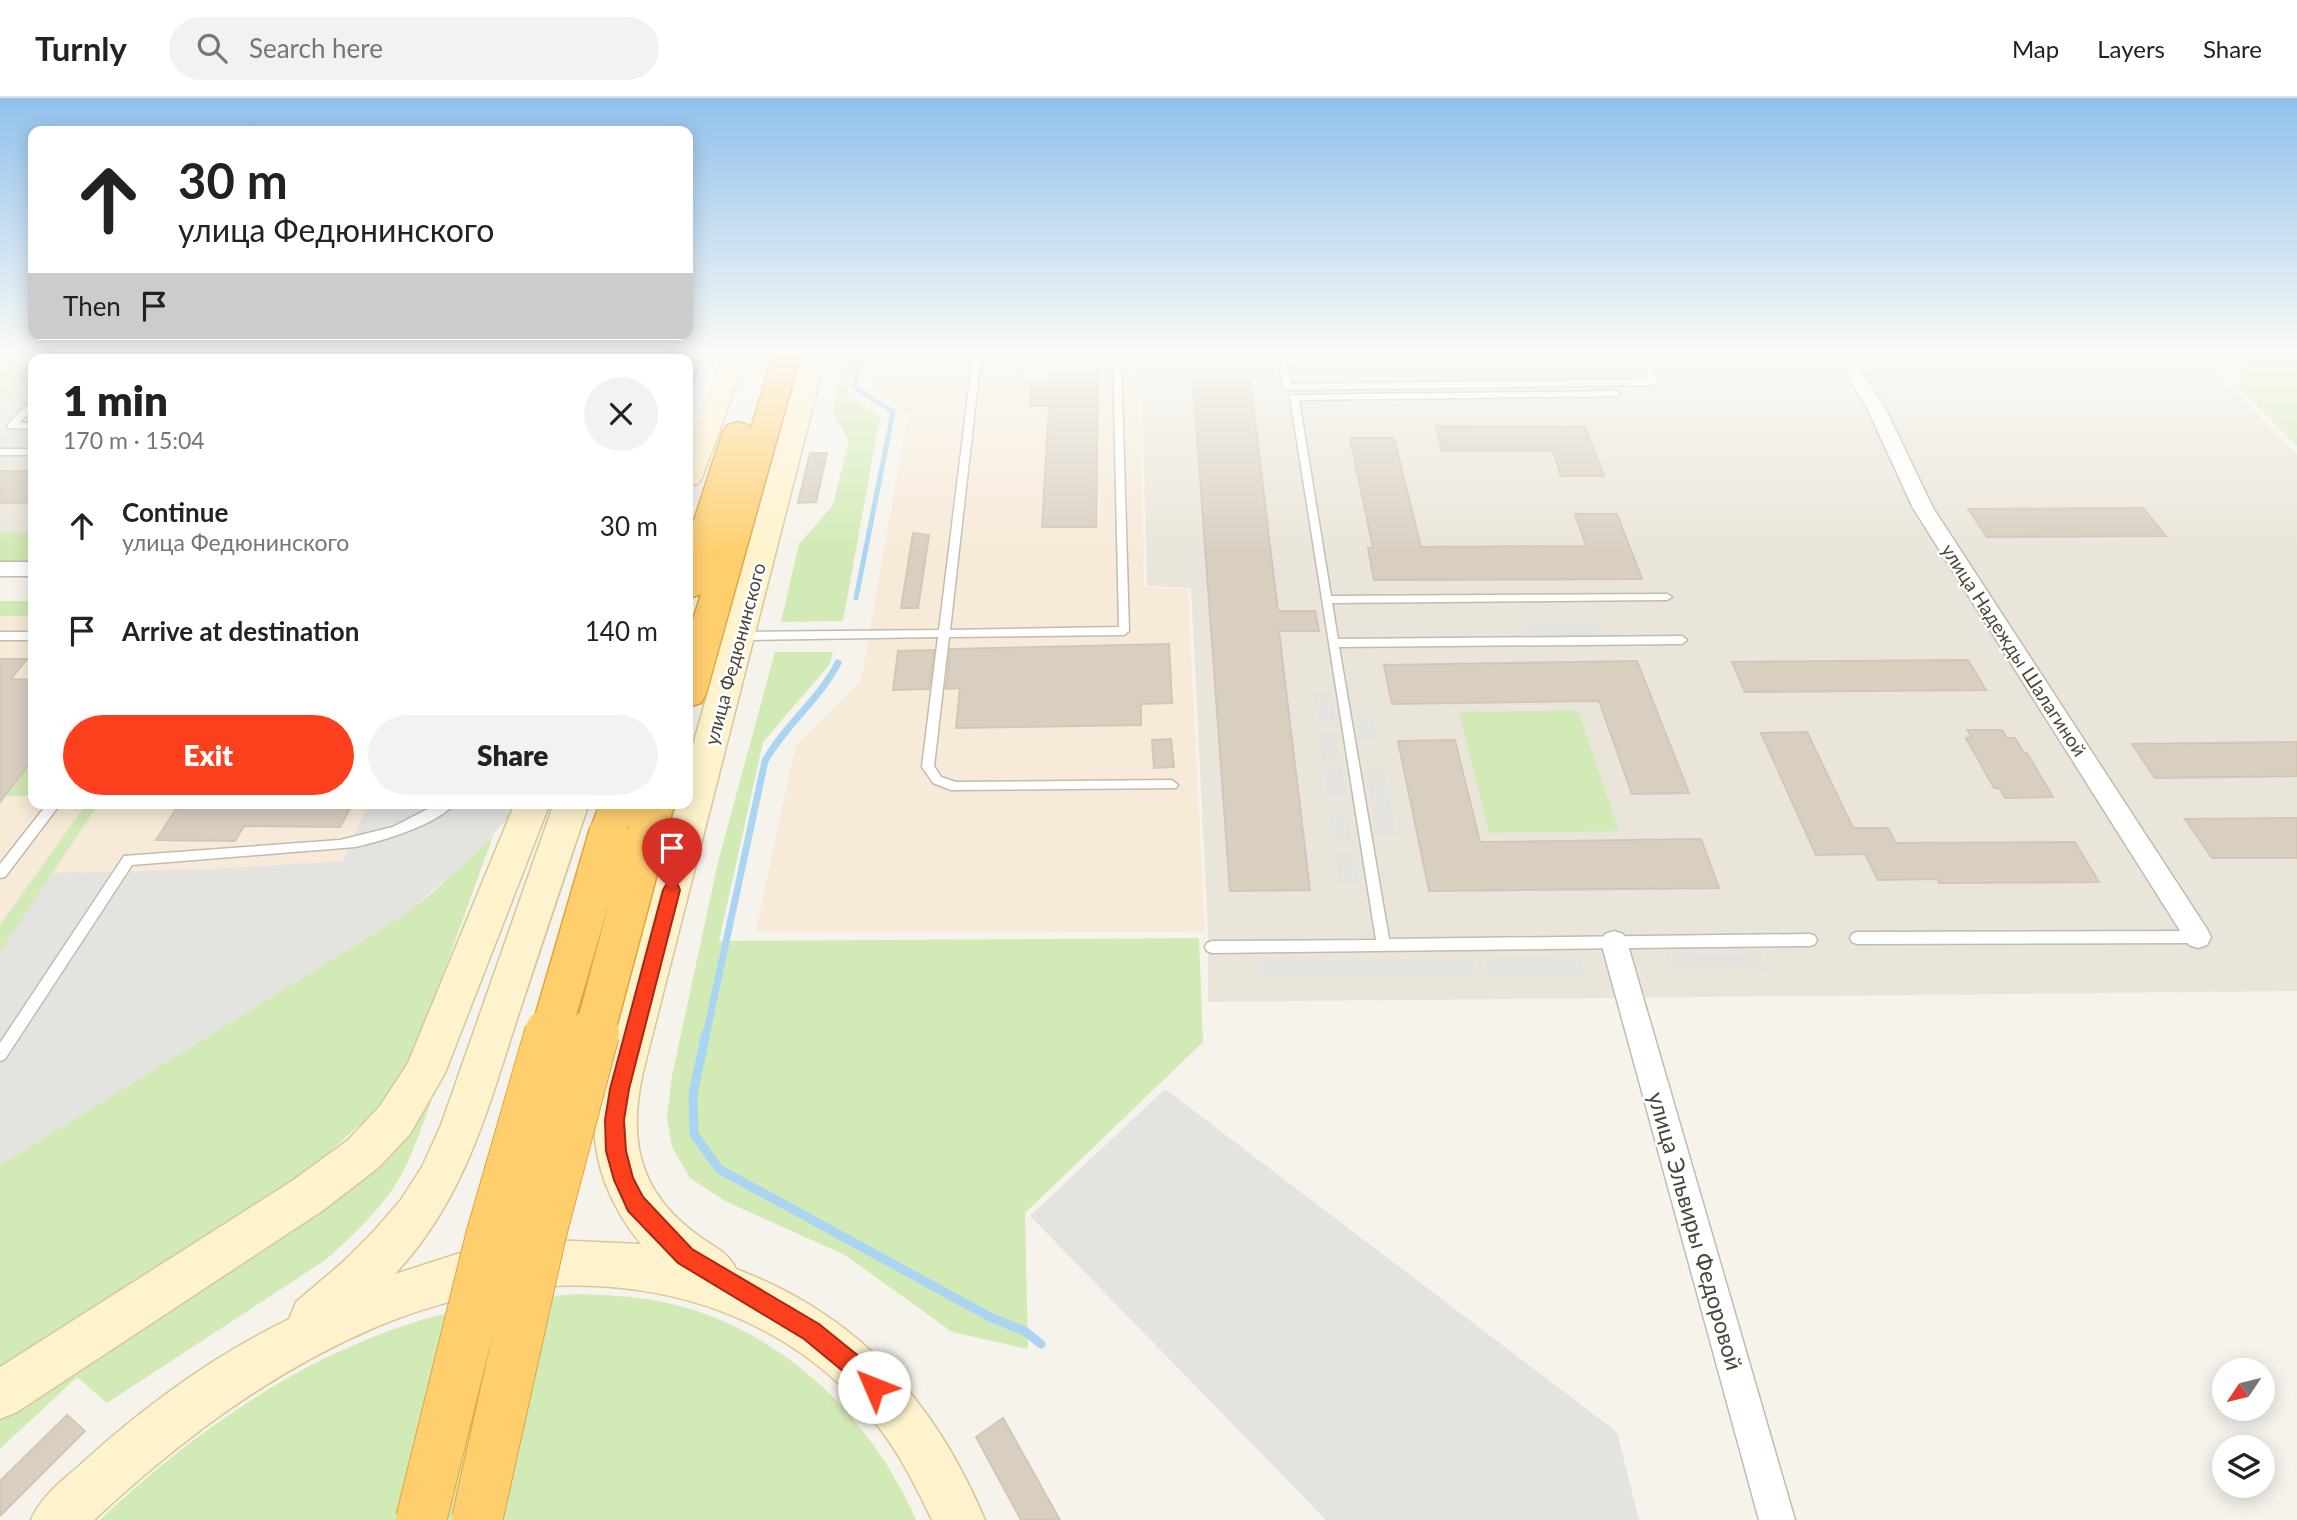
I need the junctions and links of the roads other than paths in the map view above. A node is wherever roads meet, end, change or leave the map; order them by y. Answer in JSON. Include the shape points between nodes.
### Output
{"nodes":[{"id":1,"x":16,"y":421,"type":"edge"},
{"id":2,"x":702,"y":421,"type":"edge"},
{"id":3,"x":709,"y":421,"type":"edge"},
{"id":4,"x":741,"y":421,"type":"edge"},
{"id":5,"x":768,"y":421,"type":"edge"},
{"id":6,"x":797,"y":421,"type":"edge"},
{"id":7,"x":969,"y":421,"type":"edge"},
{"id":8,"x":1119,"y":421,"type":"edge"},
{"id":9,"x":1298,"y":421,"type":"edge"},
{"id":10,"x":1882,"y":421,"type":"edge"},
{"id":11,"x":28,"y":426,"type":"edge"},
{"id":12,"x":702,"y":438,"type":"junction"},
{"id":13,"x":0,"y":452,"type":"edge"},
{"id":14,"x":28,"y":452,"type":"edge"},
{"id":15,"x":693,"y":464,"type":"edge"},
{"id":16,"x":0,"y":569,"type":"edge"},
{"id":17,"x":28,"y":569,"type":"edge"},
{"id":18,"x":693,"y":572,"type":"edge"},
{"id":19,"x":1667,"y":597,"type":"dead end"},
{"id":20,"x":1326,"y":600,"type":"junction"},
{"id":21,"x":943,"y":633,"type":"junction"},
{"id":22,"x":0,"y":636,"type":"edge"},
{"id":23,"x":28,"y":636,"type":"edge"},
{"id":24,"x":741,"y":636,"type":"junction"},
{"id":25,"x":1682,"y":640,"type":"dead end"},
{"id":26,"x":1333,"y":643,"type":"junction"},
{"id":27,"x":693,"y":678,"type":"edge"},
{"id":28,"x":1172,"y":785,"type":"dead end"},
{"id":29,"x":49,"y":809,"type":"edge"},
{"id":30,"x":437,"y":809,"type":"edge"},
{"id":31,"x":531,"y":809,"type":"edge"},
{"id":32,"x":570,"y":809,"type":"edge"},
{"id":33,"x":633,"y":818,"type":"edge"},
{"id":34,"x":0,"y":873,"type":"edge"},
{"id":35,"x":2198,"y":937,"type":"joint"},
{"id":36,"x":1857,"y":939,"type":"dead end"},
{"id":37,"x":1810,"y":940,"type":"dead end"},
{"id":38,"x":1614,"y":942,"type":"junction"},
{"id":39,"x":1383,"y":944,"type":"junction"},
{"id":40,"x":1212,"y":947,"type":"dead end"},
{"id":41,"x":0,"y":1055,"type":"edge"},
{"id":42,"x":760,"y":1301,"type":"junction"},
{"id":43,"x":222,"y":1384,"type":"junction"},
{"id":44,"x":0,"y":1395,"type":"edge"},
{"id":45,"x":63,"y":1513,"type":"edge"},
{"id":46,"x":421,"y":1520,"type":"edge"},
{"id":47,"x":477,"y":1520,"type":"edge"},
{"id":48,"x":959,"y":1520,"type":"edge"},
{"id":49,"x":1777,"y":1520,"type":"edge"}],
"edges":[{"from":1,"to":11,"type":"lane","via":[[11,426]]},
{"from":2,"to":12,"type":"street"},
{"from":3,"to":12,"type":"main road"},
{"from":4,"to":18,"type":"highway"},
{"from":5,"to":27,"type":"highway","name":"улица Федюнинского"},
{"from":6,"to":24,"type":"main road","name":"улица Федюнинского"},
{"from":7,"to":21,"type":"lane"},
{"from":8,"to":21,"type":"lane","via":[[1124,631]]},
{"from":9,"to":20,"type":"lane"},
{"from":10,"to":35,"type":"street","name":"улица Надежды Шалагиной","via":[[1923,508]]},
{"from":12,"to":15,"type":"main road"},
{"from":13,"to":14,"type":"lane"},
{"from":16,"to":17,"type":"street"},
{"from":19,"to":20,"type":"lane"},
{"from":20,"to":26,"type":"lane"},
{"from":21,"to":24,"type":"lane"},
{"from":21,"to":28,"type":"lane","via":[[928,767],[937,780],[955,787]]},
{"from":22,"to":23,"type":"lane"},
{"from":24,"to":42,"type":"main road","name":"улица Федюнинского","via":[[630,1042],[614,1120],[616,1151],[635,1204],[685,1256]]},
{"from":25,"to":26,"type":"lane"},
{"from":26,"to":39,"type":"lane"},
{"from":29,"to":34,"type":"lane"},
{"from":30,"to":41,"type":"lane","via":[[397,830],[340,845],[128,860]]},
{"from":31,"to":44,"type":"main road","via":[[424,1073],[395,1120],[363,1154],[307,1196]]},
{"from":32,"to":43,"type":"main road","via":[[446,1163],[428,1199],[376,1262],[328,1306]]},
{"from":33,"to":46,"type":"highway","bridge":true,"via":[[494,1224]]},
{"from":33,"to":47,"type":"highway","bridge":true},
{"from":35,"to":36,"type":"lane"},
{"from":37,"to":38,"type":"lane"},
{"from":38,"to":39,"type":"lane"},
{"from":38,"to":49,"type":"street","name":"улица Эльвиры Федоровой"},
{"from":39,"to":40,"type":"lane"},
{"from":42,"to":43,"type":"main road","via":[[709,1281],[655,1268],[598,1262],[478,1272],[352,1313],[287,1344]]},
{"from":42,"to":48,"type":"main road","via":[[811,1331],[890,1404],[937,1473]]},
{"from":43,"to":45,"type":"main road","via":[[153,1433]]}]}
